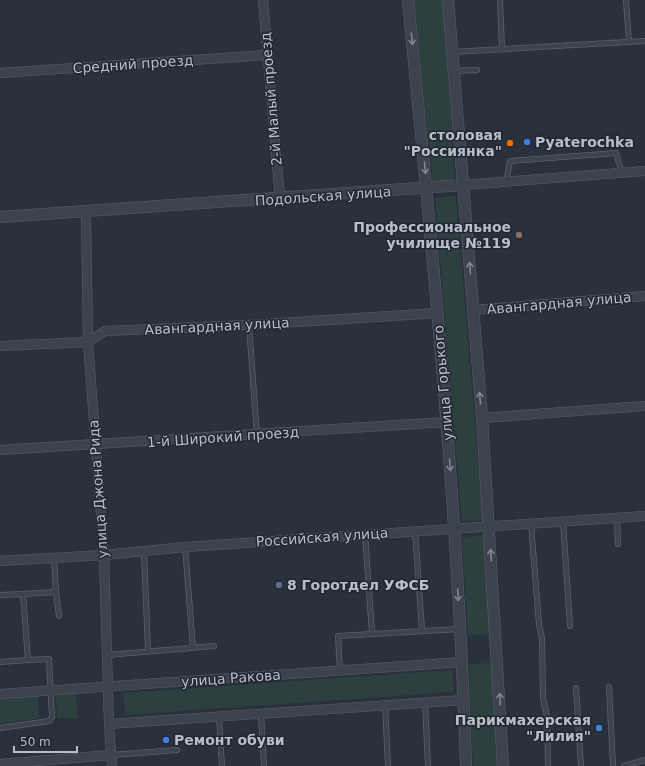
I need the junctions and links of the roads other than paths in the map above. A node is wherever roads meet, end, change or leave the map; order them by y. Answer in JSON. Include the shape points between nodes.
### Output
{"nodes":[{"id":1,"x":263,"y":0,"type":"edge"},
{"id":2,"x":408,"y":0,"type":"edge"},
{"id":3,"x":448,"y":0,"type":"edge"},
{"id":4,"x":500,"y":0,"type":"edge"},
{"id":5,"x":626,"y":0,"type":"edge"},
{"id":6,"x":645,"y":40,"type":"edge"},
{"id":7,"x":629,"y":42,"type":"junction"},
{"id":8,"x":502,"y":49,"type":"junction"},
{"id":9,"x":453,"y":52,"type":"junction"},
{"id":10,"x":266,"y":56,"type":"junction"},
{"id":11,"x":477,"y":70,"type":"dead end"},
{"id":12,"x":454,"y":71,"type":"junction"},
{"id":13,"x":0,"y":73,"type":"edge"},
{"id":14,"x":645,"y":172,"type":"edge"},
{"id":15,"x":622,"y":173,"type":"junction"},
{"id":16,"x":506,"y":182,"type":"junction"},
{"id":17,"x":463,"y":185,"type":"junction"},
{"id":18,"x":427,"y":188,"type":"junction"},
{"id":19,"x":280,"y":198,"type":"junction"},
{"id":20,"x":86,"y":212,"type":"junction"},
{"id":21,"x":0,"y":217,"type":"edge"},
{"id":22,"x":645,"y":296,"type":"edge"},
{"id":23,"x":473,"y":310,"type":"junction"},
{"id":24,"x":437,"y":313,"type":"junction"},
{"id":25,"x":248,"y":325,"type":"junction"},
{"id":26,"x":88,"y":342,"type":"junction"},
{"id":27,"x":0,"y":346,"type":"edge"},
{"id":28,"x":645,"y":406,"type":"edge"},
{"id":29,"x":482,"y":418,"type":"junction"},
{"id":30,"x":447,"y":422,"type":"junction"},
{"id":31,"x":257,"y":435,"type":"junction"},
{"id":32,"x":95,"y":446,"type":"junction"},
{"id":33,"x":0,"y":450,"type":"edge"},
{"id":34,"x":645,"y":516,"type":"edge"},
{"id":35,"x":617,"y":518,"type":"junction"},
{"id":36,"x":563,"y":522,"type":"junction"},
{"id":37,"x":531,"y":524,"type":"junction"},
{"id":38,"x":489,"y":526,"type":"junction"},
{"id":39,"x":454,"y":528,"type":"junction"},
{"id":40,"x":415,"y":531,"type":"junction"},
{"id":41,"x":365,"y":534,"type":"junction"},
{"id":42,"x":618,"y":544,"type":"dead end"},
{"id":43,"x":185,"y":547,"type":"junction"},
{"id":44,"x":144,"y":551,"type":"junction"},
{"id":45,"x":104,"y":556,"type":"junction"},
{"id":46,"x":54,"y":558,"type":"junction"},
{"id":47,"x":0,"y":560,"type":"edge"},
{"id":48,"x":56,"y":592,"type":"junction"},
{"id":49,"x":24,"y":594,"type":"junction"},
{"id":50,"x":0,"y":595,"type":"edge"},
{"id":51,"x":59,"y":616,"type":"dead end"},
{"id":52,"x":570,"y":626,"type":"dead end"},
{"id":53,"x":460,"y":628,"type":"junction"},
{"id":54,"x":422,"y":630,"type":"junction"},
{"id":55,"x":372,"y":633,"type":"junction"},
{"id":56,"x":214,"y":646,"type":"dead end"},
{"id":57,"x":193,"y":648,"type":"junction"},
{"id":58,"x":148,"y":651,"type":"junction"},
{"id":59,"x":107,"y":655,"type":"junction"},
{"id":60,"x":28,"y":660,"type":"junction"},
{"id":61,"x":0,"y":662,"type":"edge"},
{"id":62,"x":462,"y":662,"type":"junction"},
{"id":63,"x":340,"y":671,"type":"junction"},
{"id":64,"x":108,"y":686,"type":"junction"},
{"id":65,"x":608,"y":687,"type":"dead end"},
{"id":66,"x":576,"y":688,"type":"dead end"},
{"id":67,"x":50,"y":691,"type":"junction"},
{"id":68,"x":0,"y":694,"type":"edge"},
{"id":69,"x":464,"y":700,"type":"junction"},
{"id":70,"x":425,"y":702,"type":"junction"},
{"id":71,"x":385,"y":704,"type":"junction"},
{"id":72,"x":261,"y":713,"type":"junction"},
{"id":73,"x":220,"y":715,"type":"junction"},
{"id":74,"x":109,"y":724,"type":"junction"},
{"id":75,"x":0,"y":728,"type":"edge"},
{"id":76,"x":177,"y":750,"type":"dead end"},
{"id":77,"x":111,"y":755,"type":"junction"},
{"id":78,"x":645,"y":760,"type":"edge"},
{"id":79,"x":75,"y":762,"type":"edge"},
{"id":80,"x":0,"y":764,"type":"edge"},
{"id":81,"x":33,"y":764,"type":"edge"},
{"id":82,"x":112,"y":766,"type":"edge"},
{"id":83,"x":222,"y":766,"type":"edge"},
{"id":84,"x":264,"y":766,"type":"edge"},
{"id":85,"x":388,"y":766,"type":"edge"},
{"id":86,"x":428,"y":766,"type":"edge"},
{"id":87,"x":466,"y":766,"type":"edge"},
{"id":88,"x":503,"y":766,"type":"edge"},
{"id":89,"x":548,"y":766,"type":"edge"},
{"id":90,"x":581,"y":766,"type":"edge"},
{"id":91,"x":613,"y":766,"type":"edge"},
{"id":92,"x":624,"y":766,"type":"edge"}],
"edges":[{"from":1,"to":10,"type":"street","name":"2-й Малый проезд"},
{"from":2,"to":18,"type":"street","name":"улица Горького","one_way":true},
{"from":3,"to":9,"type":"street"},
{"from":4,"to":8,"type":"lane"},
{"from":5,"to":7,"type":"lane"},
{"from":6,"to":7,"type":"lane"},
{"from":7,"to":8,"type":"lane"},
{"from":8,"to":9,"type":"lane"},
{"from":9,"to":12,"type":"street"},
{"from":10,"to":13,"type":"street","name":"Средний проезд"},
{"from":10,"to":19,"type":"street","name":"2-й Малый проезд"},
{"from":11,"to":12,"type":"lane"},
{"from":12,"to":17,"type":"street"},
{"from":14,"to":15,"type":"street","name":"Подольская улица"},
{"from":15,"to":16,"type":"street","name":"Подольская улица"},
{"from":15,"to":16,"type":"lane","via":[[616,153],[510,161]]},
{"from":16,"to":17,"type":"street","name":"Подольская улица"},
{"from":17,"to":18,"type":"street","name":"Подольская улица"},
{"from":23,"to":17,"type":"street","one_way":true},
{"from":18,"to":19,"type":"street","name":"Подольская улица"},
{"from":18,"to":24,"type":"street","name":"улица Горького"},
{"from":19,"to":20,"type":"street","name":"Подольская улица"},
{"from":20,"to":21,"type":"street","name":"Подольская улица"},
{"from":20,"to":26,"type":"street","name":"улица Джона Рида"},
{"from":22,"to":23,"type":"street","name":"Авангардная улица"},
{"from":29,"to":23,"type":"street","one_way":true},
{"from":24,"to":25,"type":"street","name":"Авангардная улица"},
{"from":24,"to":30,"type":"street","name":"улица Горького"},
{"from":25,"to":26,"type":"street","name":"Авангардная улица","via":[[105,332]]},
{"from":25,"to":31,"type":"lane"},
{"from":26,"to":27,"type":"street","name":"Авангардная улица"},
{"from":26,"to":32,"type":"street","name":"улица Джона Рида"},
{"from":28,"to":29,"type":"street"},
{"from":29,"to":38,"type":"street"},
{"from":30,"to":31,"type":"street","name":"1-й Широкий проезд"},
{"from":30,"to":39,"type":"street","name":"улица Горького","one_way":true},
{"from":31,"to":32,"type":"street","name":"1-й Широкий проезд"},
{"from":32,"to":33,"type":"street","name":"1-й Широкий проезд"},
{"from":32,"to":45,"type":"street","name":"улица Джона Рида"},
{"from":34,"to":35,"type":"street","name":"Российская улица"},
{"from":35,"to":36,"type":"street","name":"Российская улица"},
{"from":35,"to":42,"type":"lane"},
{"from":36,"to":37,"type":"street","name":"Российская улица"},
{"from":36,"to":52,"type":"lane"},
{"from":37,"to":38,"type":"street","name":"Российская улица"},
{"from":37,"to":89,"type":"lane","via":[[538,624],[542,638],[542,698],[547,717]]},
{"from":38,"to":39,"type":"street","name":"Российская улица"},
{"from":88,"to":38,"type":"street","one_way":true},
{"from":39,"to":40,"type":"street","name":"Российская улица"},
{"from":39,"to":53,"type":"street","name":"улица Горького","one_way":true},
{"from":40,"to":41,"type":"street","name":"Российская улица"},
{"from":40,"to":54,"type":"lane"},
{"from":41,"to":43,"type":"street","name":"Российская улица"},
{"from":41,"to":55,"type":"lane"},
{"from":43,"to":44,"type":"street","name":"Российская улица"},
{"from":43,"to":57,"type":"lane"},
{"from":44,"to":45,"type":"street","name":"Российская улица"},
{"from":44,"to":58,"type":"lane"},
{"from":45,"to":46,"type":"street","name":"Российская улица"},
{"from":45,"to":59,"type":"street","name":"улица Джона Рида"},
{"from":46,"to":47,"type":"street","name":"Российская улица"},
{"from":46,"to":48,"type":"lane"},
{"from":48,"to":49,"type":"lane"},
{"from":48,"to":51,"type":"lane"},
{"from":49,"to":50,"type":"lane"},
{"from":49,"to":60,"type":"lane"},
{"from":53,"to":54,"type":"lane"},
{"from":53,"to":62,"type":"street","name":"улица Горького"},
{"from":54,"to":55,"type":"lane"},
{"from":55,"to":63,"type":"lane","via":[[338,636]]},
{"from":56,"to":57,"type":"lane"},
{"from":57,"to":58,"type":"lane"},
{"from":58,"to":59,"type":"lane"},
{"from":59,"to":64,"type":"street","name":"улица Джона Рида"},
{"from":60,"to":61,"type":"lane"},
{"from":60,"to":67,"type":"lane","via":[[49,659]]},
{"from":62,"to":63,"type":"street","name":"улица Ракова"},
{"from":62,"to":69,"type":"street","name":"улица Горького"},
{"from":63,"to":64,"type":"street","name":"улица Ракова"},
{"from":64,"to":67,"type":"street","name":"улица Ракова"},
{"from":64,"to":74,"type":"street","name":"улица Джона Рида"},
{"from":65,"to":91,"type":"lane"},
{"from":66,"to":90,"type":"lane"},
{"from":67,"to":68,"type":"street","name":"улица Ракова"},
{"from":67,"to":75,"type":"lane","via":[[50,721]]},
{"from":69,"to":70,"type":"street"},
{"from":69,"to":87,"type":"street","name":"улица Горького"},
{"from":70,"to":71,"type":"street"},
{"from":70,"to":86,"type":"lane"},
{"from":71,"to":72,"type":"street"},
{"from":71,"to":85,"type":"lane"},
{"from":72,"to":73,"type":"street"},
{"from":72,"to":84,"type":"lane"},
{"from":73,"to":74,"type":"street"},
{"from":73,"to":83,"type":"lane"},
{"from":74,"to":77,"type":"street","name":"улица Джона Рида"},
{"from":76,"to":77,"type":"lane"},
{"from":77,"to":79,"type":"street"},
{"from":77,"to":82,"type":"street","name":"улица Джона Рида"},
{"from":78,"to":92,"type":"lane"},
{"from":79,"to":81,"type":"street"},
{"from":80,"to":81,"type":"street"}]}
